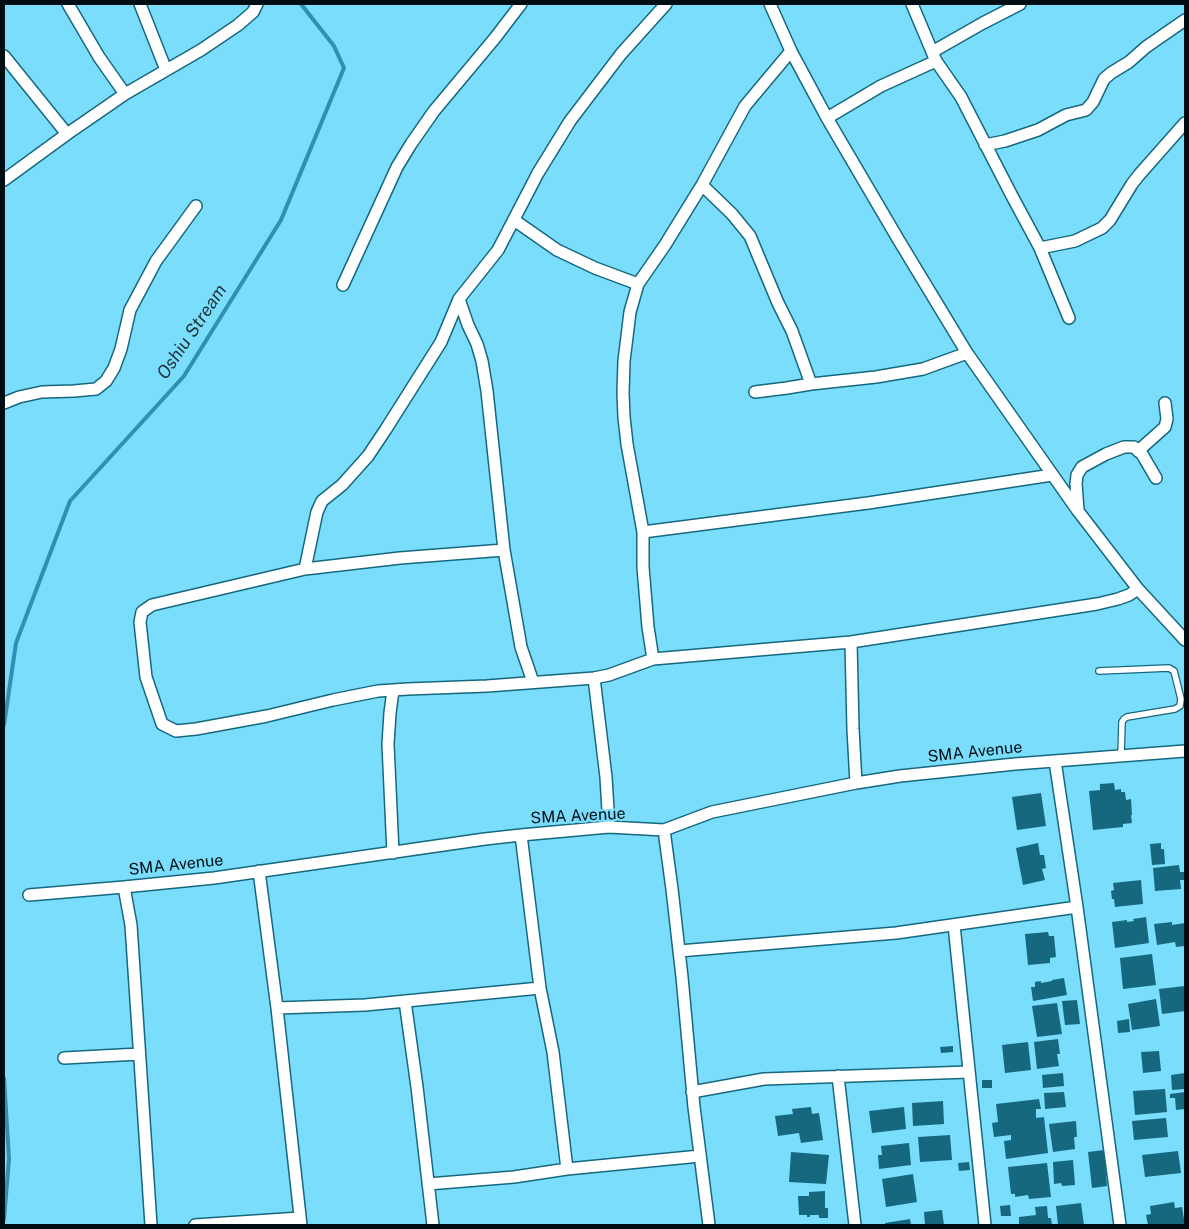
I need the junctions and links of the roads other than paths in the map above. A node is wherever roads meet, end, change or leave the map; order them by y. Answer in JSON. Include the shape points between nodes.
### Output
{"nodes":[{"id":1,"x":68,"y":4,"type":"edge"},
{"id":2,"x":140,"y":4,"type":"edge"},
{"id":3,"x":257,"y":4,"type":"edge"},
{"id":4,"x":521,"y":4,"type":"edge"},
{"id":5,"x":666,"y":4,"type":"edge"},
{"id":6,"x":770,"y":4,"type":"edge"},
{"id":7,"x":912,"y":4,"type":"edge"},
{"id":8,"x":1020,"y":4,"type":"edge"},
{"id":9,"x":1185,"y":20,"type":"edge"},
{"id":10,"x":791,"y":51,"type":"junction"},
{"id":11,"x":4,"y":56,"type":"edge"},
{"id":12,"x":934,"y":57,"type":"junction"},
{"id":13,"x":166,"y":70,"type":"junction"},
{"id":14,"x":125,"y":94,"type":"junction"},
{"id":15,"x":827,"y":118,"type":"junction"},
{"id":16,"x":1185,"y":123,"type":"edge"},
{"id":17,"x":66,"y":134,"type":"junction"},
{"id":18,"x":985,"y":145,"type":"junction"},
{"id":19,"x":4,"y":180,"type":"edge"},
{"id":20,"x":702,"y":185,"type":"junction"},
{"id":21,"x":196,"y":206,"type":"dead end"},
{"id":22,"x":514,"y":220,"type":"junction"},
{"id":23,"x":1040,"y":248,"type":"junction"},
{"id":24,"x":638,"y":284,"type":"junction"},
{"id":25,"x":343,"y":285,"type":"dead end"},
{"id":26,"x":459,"y":299,"type":"junction"},
{"id":27,"x":1069,"y":318,"type":"dead end"},
{"id":28,"x":967,"y":353,"type":"junction"},
{"id":29,"x":811,"y":384,"type":"junction"},
{"id":30,"x":754,"y":392,"type":"dead end"},
{"id":31,"x":4,"y":403,"type":"edge"},
{"id":32,"x":1166,"y":403,"type":"dead end"},
{"id":33,"x":1138,"y":450,"type":"junction"},
{"id":34,"x":1052,"y":475,"type":"junction"},
{"id":35,"x":1156,"y":478,"type":"dead end"},
{"id":36,"x":1078,"y":511,"type":"junction"},
{"id":37,"x":643,"y":532,"type":"junction"},
{"id":38,"x":504,"y":550,"type":"junction"},
{"id":39,"x":305,"y":569,"type":"junction"},
{"id":40,"x":1138,"y":589,"type":"junction"},
{"id":41,"x":1185,"y":640,"type":"edge"},
{"id":42,"x":851,"y":642,"type":"junction"},
{"id":43,"x":653,"y":659,"type":"junction"},
{"id":44,"x":1099,"y":672,"type":"dead end"},
{"id":45,"x":594,"y":678,"type":"junction"},
{"id":46,"x":533,"y":682,"type":"junction"},
{"id":47,"x":393,"y":690,"type":"junction"},
{"id":48,"x":1185,"y":751,"type":"edge"},
{"id":49,"x":1121,"y":756,"type":"junction"},
{"id":50,"x":1056,"y":761,"type":"junction"},
{"id":51,"x":856,"y":783,"type":"junction"},
{"id":52,"x":609,"y":827,"type":"junction"},
{"id":53,"x":664,"y":830,"type":"junction"},
{"id":54,"x":521,"y":836,"type":"junction"},
{"id":55,"x":392,"y":853,"type":"junction"},
{"id":56,"x":260,"y":871,"type":"junction"},
{"id":57,"x":124,"y":888,"type":"junction"},
{"id":58,"x":29,"y":895,"type":"dead end"},
{"id":59,"x":1077,"y":906,"type":"junction"},
{"id":60,"x":954,"y":925,"type":"junction"},
{"id":61,"x":679,"y":951,"type":"junction"},
{"id":62,"x":540,"y":988,"type":"junction"},
{"id":63,"x":405,"y":1002,"type":"junction"},
{"id":64,"x":277,"y":1008,"type":"junction"},
{"id":65,"x":139,"y":1054,"type":"junction"},
{"id":66,"x":64,"y":1058,"type":"dead end"},
{"id":67,"x":969,"y":1072,"type":"junction"},
{"id":68,"x":838,"y":1076,"type":"junction"},
{"id":69,"x":692,"y":1092,"type":"junction"},
{"id":70,"x":700,"y":1156,"type":"junction"},
{"id":71,"x":567,"y":1169,"type":"junction"},
{"id":72,"x":428,"y":1184,"type":"junction"},
{"id":73,"x":301,"y":1221,"type":"edge"},
{"id":74,"x":151,"y":1225,"type":"edge"},
{"id":75,"x":195,"y":1225,"type":"edge"},
{"id":76,"x":432,"y":1225,"type":"edge"},
{"id":77,"x":709,"y":1225,"type":"edge"},
{"id":78,"x":855,"y":1225,"type":"edge"},
{"id":79,"x":985,"y":1225,"type":"edge"},
{"id":80,"x":1120,"y":1225,"type":"edge"}],
"edges":[{"from":1,"to":14,"type":"street"},
{"from":2,"to":13,"type":"street"},
{"from":3,"to":13,"type":"street","via":[[238,25]]},
{"from":4,"to":25,"type":"street","via":[[411,144]]},
{"from":5,"to":22,"type":"street","via":[[621,54],[570,121]]},
{"from":6,"to":10,"type":"street"},
{"from":7,"to":12,"type":"street"},
{"from":8,"to":12,"type":"street","via":[[983,23]]},
{"from":9,"to":18,"type":"street","via":[[1104,79],[1094,102],[1086,110],[1066,115],[1038,130]]},
{"from":10,"to":15,"type":"street"},
{"from":10,"to":20,"type":"street","via":[[745,106]]},
{"from":11,"to":17,"type":"street"},
{"from":12,"to":15,"type":"street"},
{"from":12,"to":18,"type":"street","via":[[961,97]]},
{"from":13,"to":14,"type":"street"},
{"from":14,"to":17,"type":"street"},
{"from":15,"to":28,"type":"street"},
{"from":16,"to":23,"type":"street","via":[[1139,175],[1102,228],[1074,241]]},
{"from":17,"to":19,"type":"street"},
{"from":18,"to":23,"type":"street"},
{"from":20,"to":24,"type":"street"},
{"from":20,"to":29,"type":"street","via":[[750,236],[792,331]]},
{"from":21,"to":31,"type":"street","via":[[156,262],[130,310],[121,349],[106,381],[96,389],[42,392]]},
{"from":22,"to":24,"type":"street","via":[[557,250]]},
{"from":22,"to":26,"type":"street","via":[[498,250]]},
{"from":23,"to":27,"type":"street"},
{"from":24,"to":37,"type":"street","via":[[630,312],[623,393],[627,444]]},
{"from":26,"to":38,"type":"street","via":[[477,344],[487,391]]},
{"from":26,"to":39,"type":"street","via":[[440,342],[386,430],[368,456],[322,502]]},
{"from":28,"to":29,"type":"street","via":[[922,369]]},
{"from":28,"to":34,"type":"street"},
{"from":29,"to":30,"type":"street"},
{"from":32,"to":33,"type":"street","via":[[1165,426]]},
{"from":33,"to":35,"type":"street"},
{"from":33,"to":36,"type":"street","via":[[1124,447],[1082,467],[1076,484]]},
{"from":34,"to":36,"type":"street"},
{"from":34,"to":37,"type":"street"},
{"from":36,"to":40,"type":"street"},
{"from":37,"to":43,"type":"street","via":[[643,567]]},
{"from":38,"to":39,"type":"street"},
{"from":38,"to":46,"type":"street","via":[[521,647]]},
{"from":39,"to":47,"type":"street","via":[[152,605],[142,612],[140,622],[146,678],[162,724],[176,731],[196,729]]},
{"from":40,"to":41,"type":"street"},
{"from":40,"to":42,"type":"street","via":[[1118,599],[1096,604]]},
{"from":42,"to":43,"type":"street"},
{"from":42,"to":51,"type":"street"},
{"from":43,"to":45,"type":"street"},
{"from":44,"to":49,"type":"lane","via":[[1169,668],[1174,671],[1180,706],[1124,719]]},
{"from":45,"to":46,"type":"street"},
{"from":45,"to":52,"type":"street"},
{"from":46,"to":47,"type":"street"},
{"from":47,"to":55,"type":"street","via":[[388,744]]},
{"from":48,"to":49,"type":"street","name":"SMA Avenue"},
{"from":49,"to":50,"type":"street","name":"SMA Avenue"},
{"from":50,"to":51,"type":"street","name":"SMA Avenue","via":[[959,769]]},
{"from":50,"to":59,"type":"street"},
{"from":51,"to":53,"type":"street","name":"SMA Avenue","via":[[712,812]]},
{"from":52,"to":53,"type":"street","name":"SMA Avenue"},
{"from":52,"to":54,"type":"street","name":"SMA Avenue"},
{"from":53,"to":61,"type":"street"},
{"from":54,"to":55,"type":"street","name":"SMA Avenue"},
{"from":54,"to":62,"type":"street"},
{"from":55,"to":56,"type":"street","name":"SMA Avenue"},
{"from":56,"to":57,"type":"street","name":"SMA Avenue"},
{"from":56,"to":64,"type":"street"},
{"from":57,"to":58,"type":"street","name":"SMA Avenue"},
{"from":57,"to":65,"type":"street","via":[[131,924]]},
{"from":59,"to":60,"type":"street"},
{"from":59,"to":80,"type":"street"},
{"from":60,"to":61,"type":"street","via":[[896,933]]},
{"from":60,"to":67,"type":"street"},
{"from":61,"to":69,"type":"street"},
{"from":62,"to":63,"type":"street"},
{"from":62,"to":71,"type":"street","via":[[553,1052]]},
{"from":63,"to":64,"type":"street"},
{"from":63,"to":72,"type":"street"},
{"from":64,"to":73,"type":"street"},
{"from":65,"to":66,"type":"street"},
{"from":65,"to":74,"type":"street"},
{"from":67,"to":68,"type":"street"},
{"from":67,"to":79,"type":"street"},
{"from":68,"to":69,"type":"street","via":[[764,1079]]},
{"from":68,"to":78,"type":"street"},
{"from":69,"to":70,"type":"street"},
{"from":70,"to":71,"type":"street"},
{"from":70,"to":77,"type":"street"},
{"from":71,"to":72,"type":"street"},
{"from":72,"to":76,"type":"street"},
{"from":73,"to":75,"type":"street"}]}
